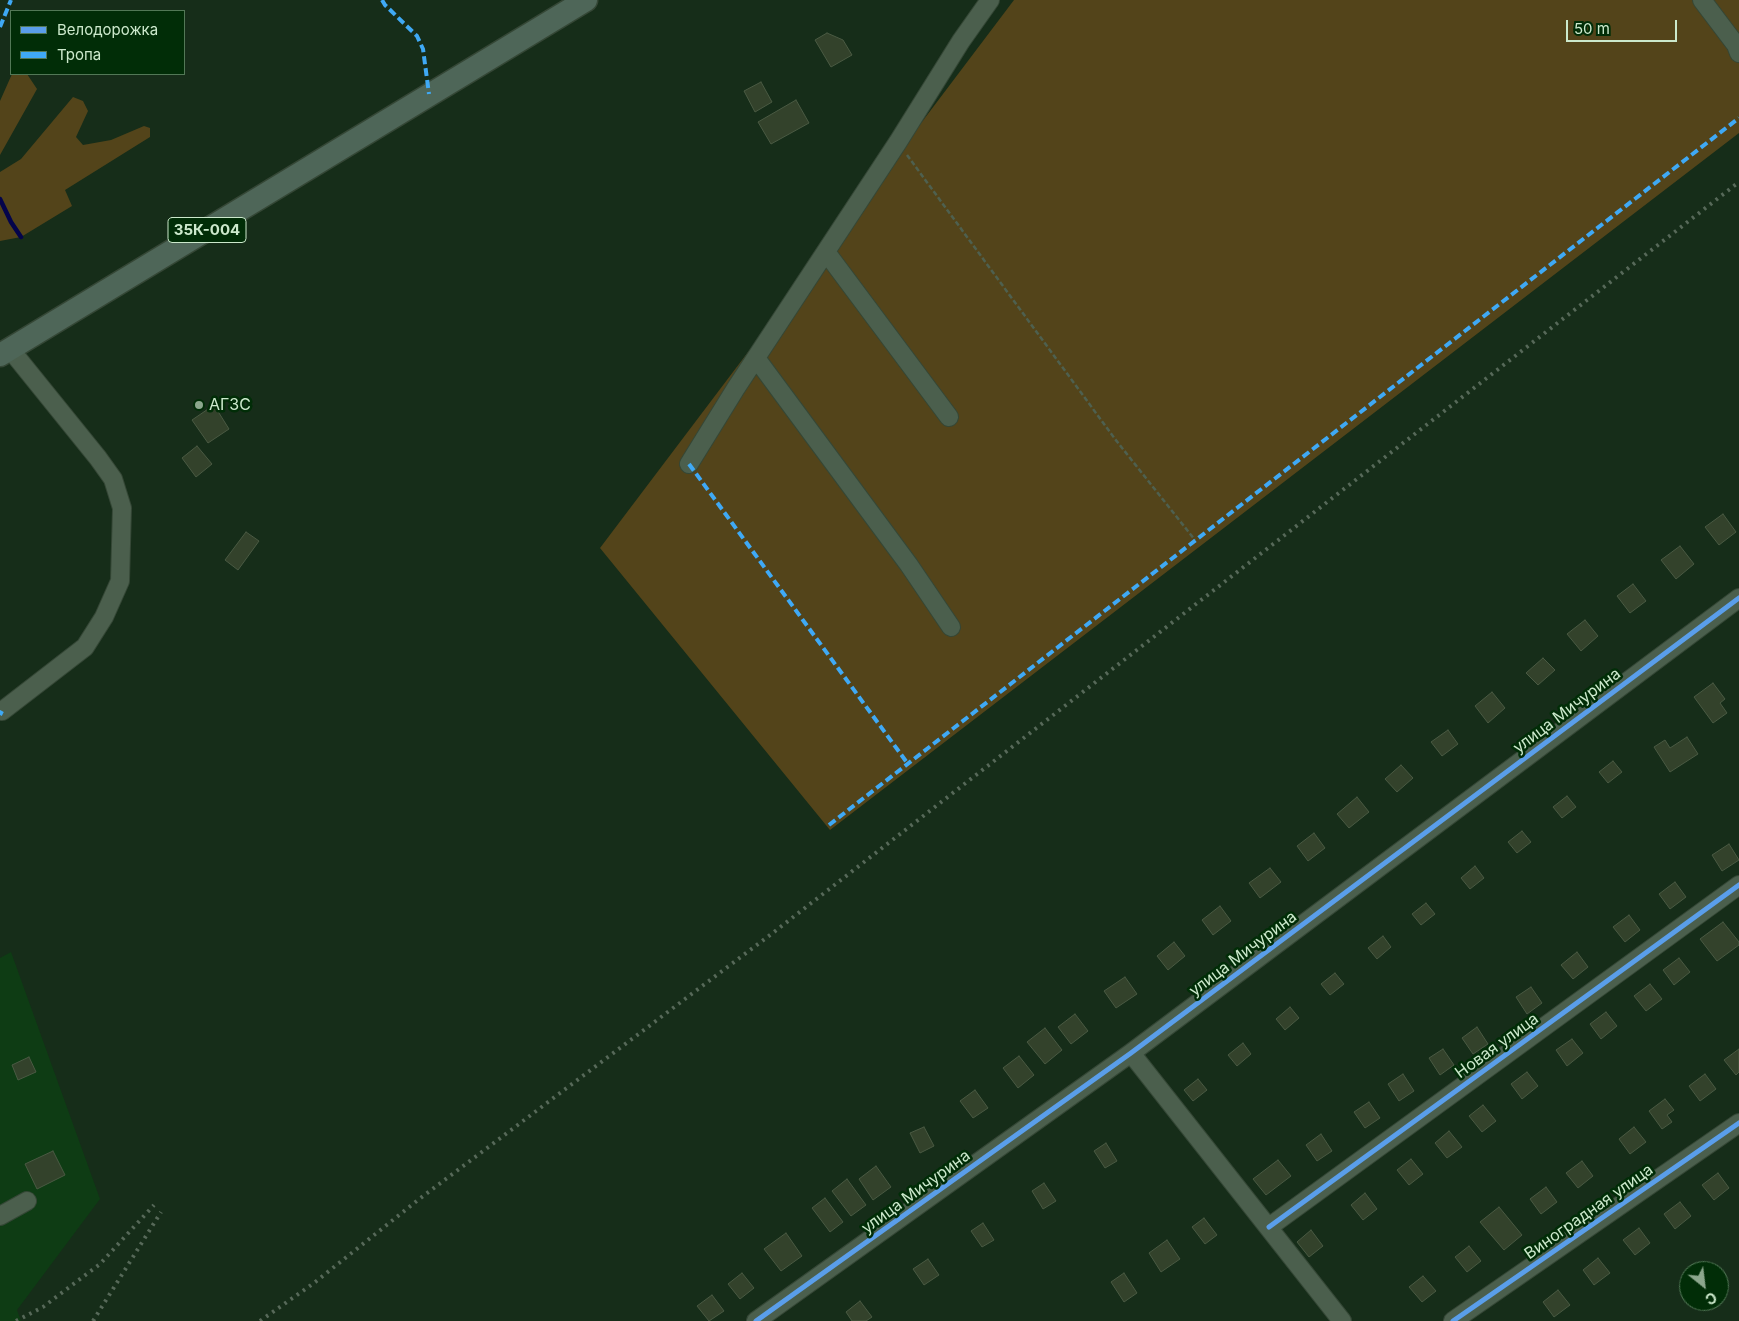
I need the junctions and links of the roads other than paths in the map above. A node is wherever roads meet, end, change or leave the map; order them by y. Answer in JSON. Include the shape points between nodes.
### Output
{"nodes":[{"id":1,"x":586,"y":0,"type":"edge"},
{"id":2,"x":990,"y":0,"type":"edge"},
{"id":3,"x":1702,"y":0,"type":"edge"},
{"id":4,"x":1739,"y":53,"type":"edge"},
{"id":5,"x":826,"y":252,"type":"junction"},
{"id":6,"x":5,"y":352,"type":"edge"},
{"id":7,"x":756,"y":358,"type":"junction"},
{"id":8,"x":949,"y":418,"type":"dead end"},
{"id":9,"x":689,"y":464,"type":"dead end"},
{"id":10,"x":1739,"y":598,"type":"edge"},
{"id":11,"x":951,"y":627,"type":"dead end"},
{"id":12,"x":2,"y":711,"type":"dead end"},
{"id":13,"x":1739,"y":885,"type":"edge"},
{"id":14,"x":1131,"y":1053,"type":"junction"},
{"id":15,"x":1739,"y":1123,"type":"edge"},
{"id":16,"x":27,"y":1201,"type":"dead end"},
{"id":17,"x":0,"y":1216,"type":"edge"},
{"id":18,"x":1270,"y":1227,"type":"junction"},
{"id":19,"x":756,"y":1321,"type":"edge"},
{"id":20,"x":1342,"y":1321,"type":"edge"},
{"id":21,"x":1453,"y":1321,"type":"edge"}],
"edges":[{"from":1,"to":6,"type":"main road","number":"35К-004"},
{"from":2,"to":5,"type":"street"},
{"from":3,"to":4,"type":"street"},
{"from":5,"to":7,"type":"street"},
{"from":5,"to":8,"type":"street"},
{"from":6,"to":12,"type":"street","via":[[98,458],[112,479],[122,508],[120,582],[104,617],[85,647]]},
{"from":7,"to":9,"type":"street"},
{"from":7,"to":11,"type":"street"},
{"from":10,"to":14,"type":"street","name":"улица Мичурина"},
{"from":13,"to":18,"type":"street","name":"Новая улица"},
{"from":14,"to":18,"type":"street"},
{"from":14,"to":19,"type":"street","name":"улица Мичурина"},
{"from":15,"to":21,"type":"street","name":"Виноградная улица"},
{"from":16,"to":17,"type":"street"},
{"from":18,"to":20,"type":"street"}]}
